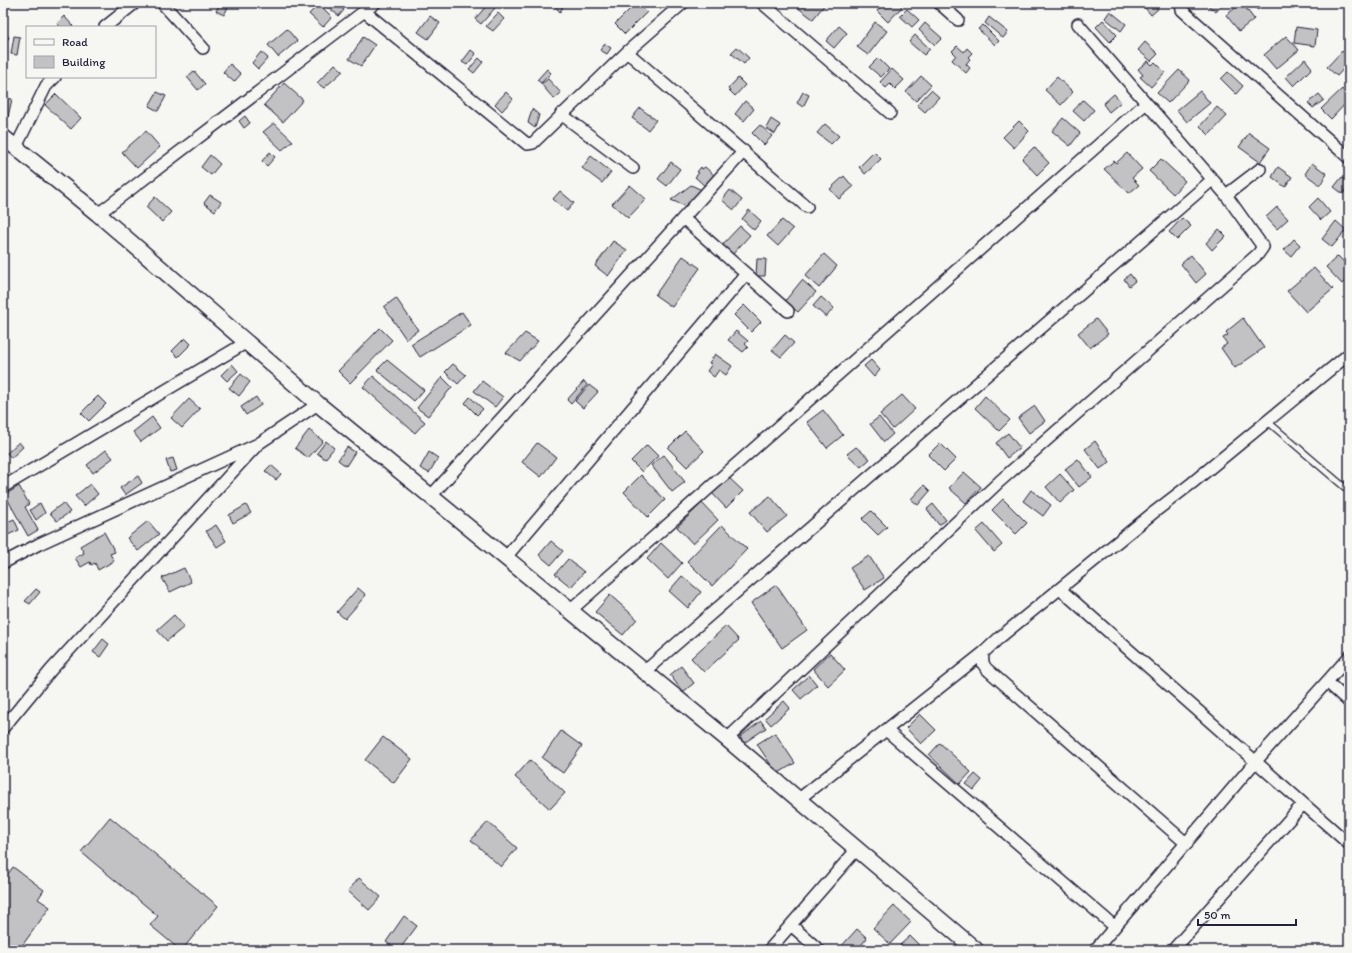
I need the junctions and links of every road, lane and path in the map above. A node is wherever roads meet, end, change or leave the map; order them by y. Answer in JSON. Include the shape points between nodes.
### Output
{"nodes":[{"id":1,"x":134,"y":3,"type":"edge"},
{"id":2,"x":162,"y":3,"type":"edge"},
{"id":3,"x":375,"y":3,"type":"edge"},
{"id":4,"x":683,"y":3,"type":"edge"},
{"id":5,"x":762,"y":3,"type":"edge"},
{"id":6,"x":940,"y":3,"type":"edge"},
{"id":7,"x":1180,"y":3,"type":"edge"},
{"id":8,"x":364,"y":12,"type":"junction"},
{"id":9,"x":958,"y":20,"type":"dead end"},
{"id":10,"x":1078,"y":24,"type":"dead end"},
{"id":11,"x":106,"y":26,"type":"edge"},
{"id":12,"x":203,"y":48,"type":"dead end"},
{"id":13,"x":627,"y":52,"type":"junction"},
{"id":14,"x":54,"y":78,"type":"edge"},
{"id":15,"x":1146,"y":103,"type":"junction"},
{"id":16,"x":890,"y":113,"type":"dead end"},
{"id":17,"x":561,"y":114,"type":"junction"},
{"id":18,"x":3,"y":137,"type":"edge"},
{"id":19,"x":16,"y":147,"type":"junction"},
{"id":20,"x":744,"y":151,"type":"junction"},
{"id":21,"x":1349,"y":158,"type":"edge"},
{"id":22,"x":632,"y":168,"type":"dead end"},
{"id":23,"x":1260,"y":169,"type":"dead end"},
{"id":24,"x":1212,"y":180,"type":"junction"},
{"id":25,"x":1226,"y":195,"type":"junction"},
{"id":26,"x":807,"y":206,"type":"dead end"},
{"id":27,"x":98,"y":214,"type":"junction"},
{"id":28,"x":683,"y":218,"type":"junction"},
{"id":29,"x":746,"y":274,"type":"junction"},
{"id":30,"x":788,"y":311,"type":"dead end"},
{"id":31,"x":247,"y":342,"type":"junction"},
{"id":32,"x":1349,"y":354,"type":"edge"},
{"id":33,"x":318,"y":404,"type":"junction"},
{"id":34,"x":1267,"y":420,"type":"junction"},
{"id":35,"x":258,"y":444,"type":"junction"},
{"id":36,"x":3,"y":487,"type":"edge"},
{"id":37,"x":1349,"y":491,"type":"edge"},
{"id":38,"x":431,"y":496,"type":"junction"},
{"id":39,"x":506,"y":557,"type":"junction"},
{"id":40,"x":3,"y":563,"type":"edge"},
{"id":41,"x":1060,"y":588,"type":"junction"},
{"id":42,"x":570,"y":610,"type":"junction"},
{"id":43,"x":982,"y":653,"type":"junction"},
{"id":44,"x":1349,"y":657,"type":"edge"},
{"id":45,"x":645,"y":671,"type":"junction"},
{"id":46,"x":1327,"y":682,"type":"junction"},
{"id":47,"x":1349,"y":702,"type":"edge"},
{"id":48,"x":3,"y":728,"type":"edge"},
{"id":49,"x":886,"y":730,"type":"junction"},
{"id":50,"x":728,"y":739,"type":"junction"},
{"id":51,"x":1256,"y":762,"type":"junction"},
{"id":52,"x":799,"y":799,"type":"junction"},
{"id":53,"x":1302,"y":804,"type":"junction"},
{"id":54,"x":1187,"y":844,"type":"junction"},
{"id":55,"x":1349,"y":844,"type":"edge"},
{"id":56,"x":857,"y":848,"type":"junction"},
{"id":57,"x":791,"y":925,"type":"junction"},
{"id":58,"x":1114,"y":926,"type":"junction"},
{"id":59,"x":769,"y":950,"type":"edge"},
{"id":60,"x":819,"y":950,"type":"edge"},
{"id":61,"x":976,"y":950,"type":"edge"},
{"id":62,"x":1095,"y":950,"type":"edge"},
{"id":63,"x":1173,"y":950,"type":"edge"}],
"edges":[{"from":1,"to":11,"type":"street"},
{"from":2,"to":12,"type":"street"},
{"from":3,"to":8,"type":"street"},
{"from":4,"to":13,"type":"street"},
{"from":5,"to":16,"type":"street"},
{"from":6,"to":9,"type":"street"},
{"from":7,"to":21,"type":"street","via":[[1182,10]]},
{"from":8,"to":17,"type":"street","via":[[527,144],[533,143]]},
{"from":8,"to":27,"type":"street"},
{"from":10,"to":15,"type":"street"},
{"from":13,"to":17,"type":"street"},
{"from":13,"to":20,"type":"street"},
{"from":14,"to":19,"type":"street","via":[[46,86]]},
{"from":15,"to":24,"type":"street"},
{"from":15,"to":42,"type":"street"},
{"from":17,"to":22,"type":"street"},
{"from":18,"to":19,"type":"street"},
{"from":19,"to":27,"type":"street"},
{"from":20,"to":26,"type":"street"},
{"from":20,"to":28,"type":"street"},
{"from":23,"to":25,"type":"street"},
{"from":24,"to":25,"type":"street"},
{"from":24,"to":45,"type":"street"},
{"from":25,"to":50,"type":"street","via":[[1263,247],[1258,254],[1000,481]]},
{"from":27,"to":31,"type":"street"},
{"from":28,"to":29,"type":"street"},
{"from":28,"to":38,"type":"street"},
{"from":29,"to":30,"type":"street"},
{"from":29,"to":39,"type":"street"},
{"from":31,"to":33,"type":"street"},
{"from":31,"to":36,"type":"street"},
{"from":32,"to":34,"type":"street"},
{"from":33,"to":35,"type":"street"},
{"from":33,"to":38,"type":"street"},
{"from":34,"to":37,"type":"lane"},
{"from":34,"to":41,"type":"street"},
{"from":35,"to":40,"type":"street"},
{"from":35,"to":48,"type":"street","via":[[51,670]]},
{"from":38,"to":39,"type":"street"},
{"from":39,"to":42,"type":"street"},
{"from":41,"to":43,"type":"street"},
{"from":41,"to":51,"type":"street"},
{"from":42,"to":45,"type":"street"},
{"from":43,"to":49,"type":"street"},
{"from":43,"to":54,"type":"street","via":[[984,666]]},
{"from":44,"to":46,"type":"street"},
{"from":45,"to":50,"type":"street"},
{"from":46,"to":47,"type":"street"},
{"from":46,"to":51,"type":"street"},
{"from":49,"to":52,"type":"street"},
{"from":49,"to":58,"type":"street"},
{"from":50,"to":52,"type":"street"},
{"from":51,"to":53,"type":"street"},
{"from":51,"to":54,"type":"street"},
{"from":52,"to":56,"type":"street"},
{"from":53,"to":55,"type":"street"},
{"from":53,"to":63,"type":"street"},
{"from":54,"to":58,"type":"street"},
{"from":56,"to":57,"type":"street"},
{"from":56,"to":61,"type":"street"},
{"from":57,"to":59,"type":"street"},
{"from":57,"to":60,"type":"street"},
{"from":58,"to":62,"type":"street"}]}
